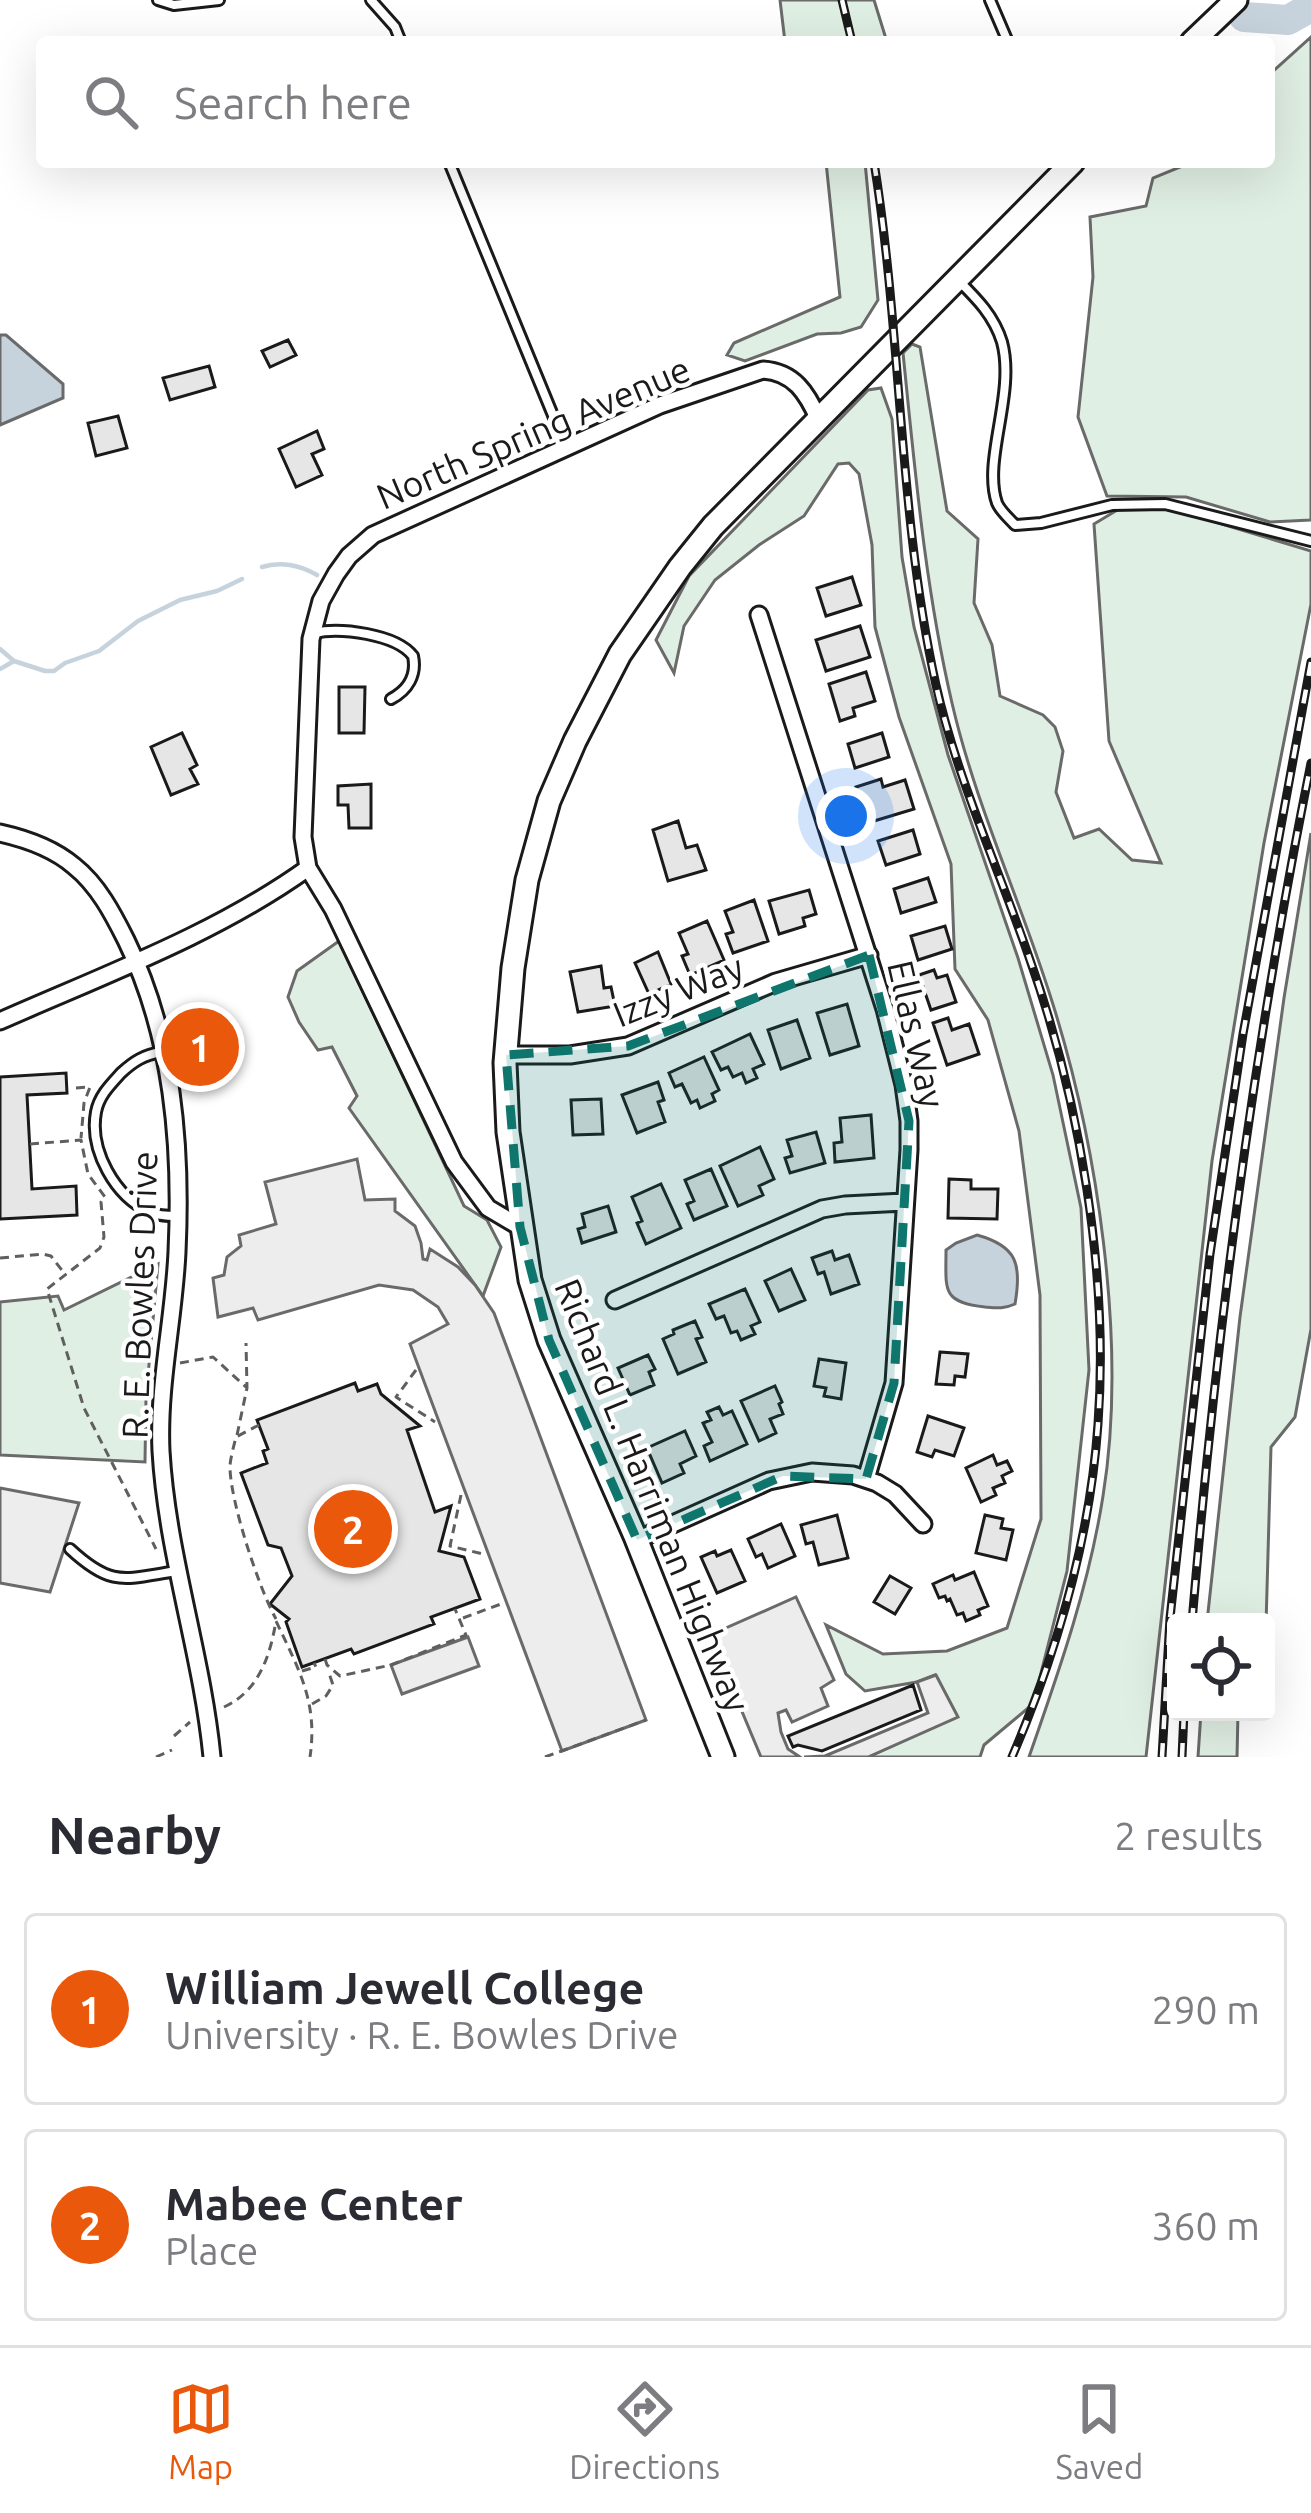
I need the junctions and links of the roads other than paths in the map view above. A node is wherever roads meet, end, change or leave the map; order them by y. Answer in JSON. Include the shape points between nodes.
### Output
{"nodes":[{"id":1,"x":158,"y":0,"type":"edge"},
{"id":2,"x":218,"y":0,"type":"edge"},
{"id":3,"x":371,"y":0,"type":"edge"},
{"id":4,"x":990,"y":0,"type":"edge"},
{"id":5,"x":1236,"y":0,"type":"edge"},
{"id":6,"x":398,"y":36,"type":"edge"},
{"id":7,"x":1005,"y":36,"type":"edge"},
{"id":8,"x":1198,"y":36,"type":"edge"},
{"id":9,"x":451,"y":168,"type":"edge"},
{"id":10,"x":1066,"y":168,"type":"edge"},
{"id":11,"x":958,"y":280,"type":"junction"},
{"id":12,"x":820,"y":420,"type":"junction"},
{"id":13,"x":567,"y":448,"type":"junction"},
{"id":14,"x":1311,"y":541,"type":"edge"},
{"id":15,"x":759,"y":616,"type":"dead end"},
{"id":16,"x":313,"y":633,"type":"junction"},
{"id":17,"x":392,"y":699,"type":"dead end"},
{"id":18,"x":0,"y":833,"type":"edge"},
{"id":19,"x":308,"y":868,"type":"junction"},
{"id":20,"x":869,"y":955,"type":"junction"},
{"id":21,"x":136,"y":960,"type":"junction"},
{"id":22,"x":0,"y":1021,"type":"edge"},
{"id":23,"x":165,"y":1052,"type":"junction"},
{"id":24,"x":506,"y":1054,"type":"junction"},
{"id":25,"x":904,"y":1202,"type":"junction"},
{"id":26,"x":178,"y":1216,"type":"junction"},
{"id":27,"x":520,"y":1227,"type":"junction"},
{"id":28,"x":615,"y":1300,"type":"dead end"},
{"id":29,"x":866,"y":1479,"type":"junction"},
{"id":30,"x":922,"y":1524,"type":"dead end"},
{"id":31,"x":637,"y":1540,"type":"junction"},
{"id":32,"x":70,"y":1549,"type":"dead end"},
{"id":33,"x":179,"y":1571,"type":"junction"},
{"id":34,"x":212,"y":1757,"type":"edge"},
{"id":35,"x":723,"y":1757,"type":"edge"}],
"edges":[{"from":1,"to":2,"type":"lane"},
{"from":3,"to":6,"type":"lane"},
{"from":4,"to":7,"type":"lane"},
{"from":5,"to":8,"type":"main road"},
{"from":9,"to":13,"type":"lane"},
{"from":10,"to":11,"type":"main road","name":"Richard L. Harriman Highway"},
{"from":11,"to":12,"type":"main road","name":"Richard L. Harriman Highway"},
{"from":11,"to":14,"type":"lane","via":[[987,310],[1001,341],[1006,369],[992,479],[998,508],[1015,525],[1112,505],[1165,504]]},
{"from":12,"to":13,"type":"street","name":"North Spring Avenue","via":[[795,380],[763,370]]},
{"from":12,"to":24,"type":"main road","name":"Richard L. Harriman Highway","via":[[680,567],[620,654],[575,741],[527,880]]},
{"from":13,"to":16,"type":"street","name":"North Spring Avenue","via":[[373,535],[336,574]]},
{"from":15,"to":20,"type":"street","name":"Ellas Way"},
{"from":16,"to":17,"type":"lane","via":[[386,638],[410,650],[411,681]]},
{"from":16,"to":19,"type":"street","name":"North Spring Avenue"},
{"from":18,"to":21,"type":"street","name":"R. E. Bowles Drive","via":[[76,867]]},
{"from":19,"to":21,"type":"street"},
{"from":19,"to":27,"type":"street","name":"North Spring Avenue","via":[[454,1162],[488,1208]]},
{"from":20,"to":24,"type":"street","name":"Izzy Way","via":[[776,982],[628,1046]]},
{"from":20,"to":25,"type":"street","name":"Ellas Way","via":[[904,1084]]},
{"from":21,"to":22,"type":"street"},
{"from":21,"to":23,"type":"street","name":"R. E. Bowles Drive"},
{"from":23,"to":26,"type":"street","name":"R. E. Bowles Drive"},
{"from":23,"to":26,"type":"lane","via":[[144,1055],[105,1090],[96,1113],[98,1148],[130,1201]]},
{"from":24,"to":27,"type":"main road","name":"Richard L. Harriman Highway"},
{"from":25,"to":28,"type":"street","via":[[822,1209]]},
{"from":25,"to":29,"type":"street","name":"Ellas Way","via":[[894,1383]]},
{"from":26,"to":33,"type":"street","name":"R. E. Bowles Drive","via":[[160,1432]]},
{"from":27,"to":31,"type":"main road","name":"Richard L. Harriman Highway","via":[[549,1340]]},
{"from":29,"to":30,"type":"street","via":[[896,1494]]},
{"from":29,"to":31,"type":"street","via":[[783,1476]]},
{"from":31,"to":35,"type":"main road","name":"Richard L. Harriman Highway"},
{"from":32,"to":33,"type":"lane","via":[[94,1571],[124,1580]]},
{"from":33,"to":34,"type":"street","name":"R. E. Bowles Drive"}]}
